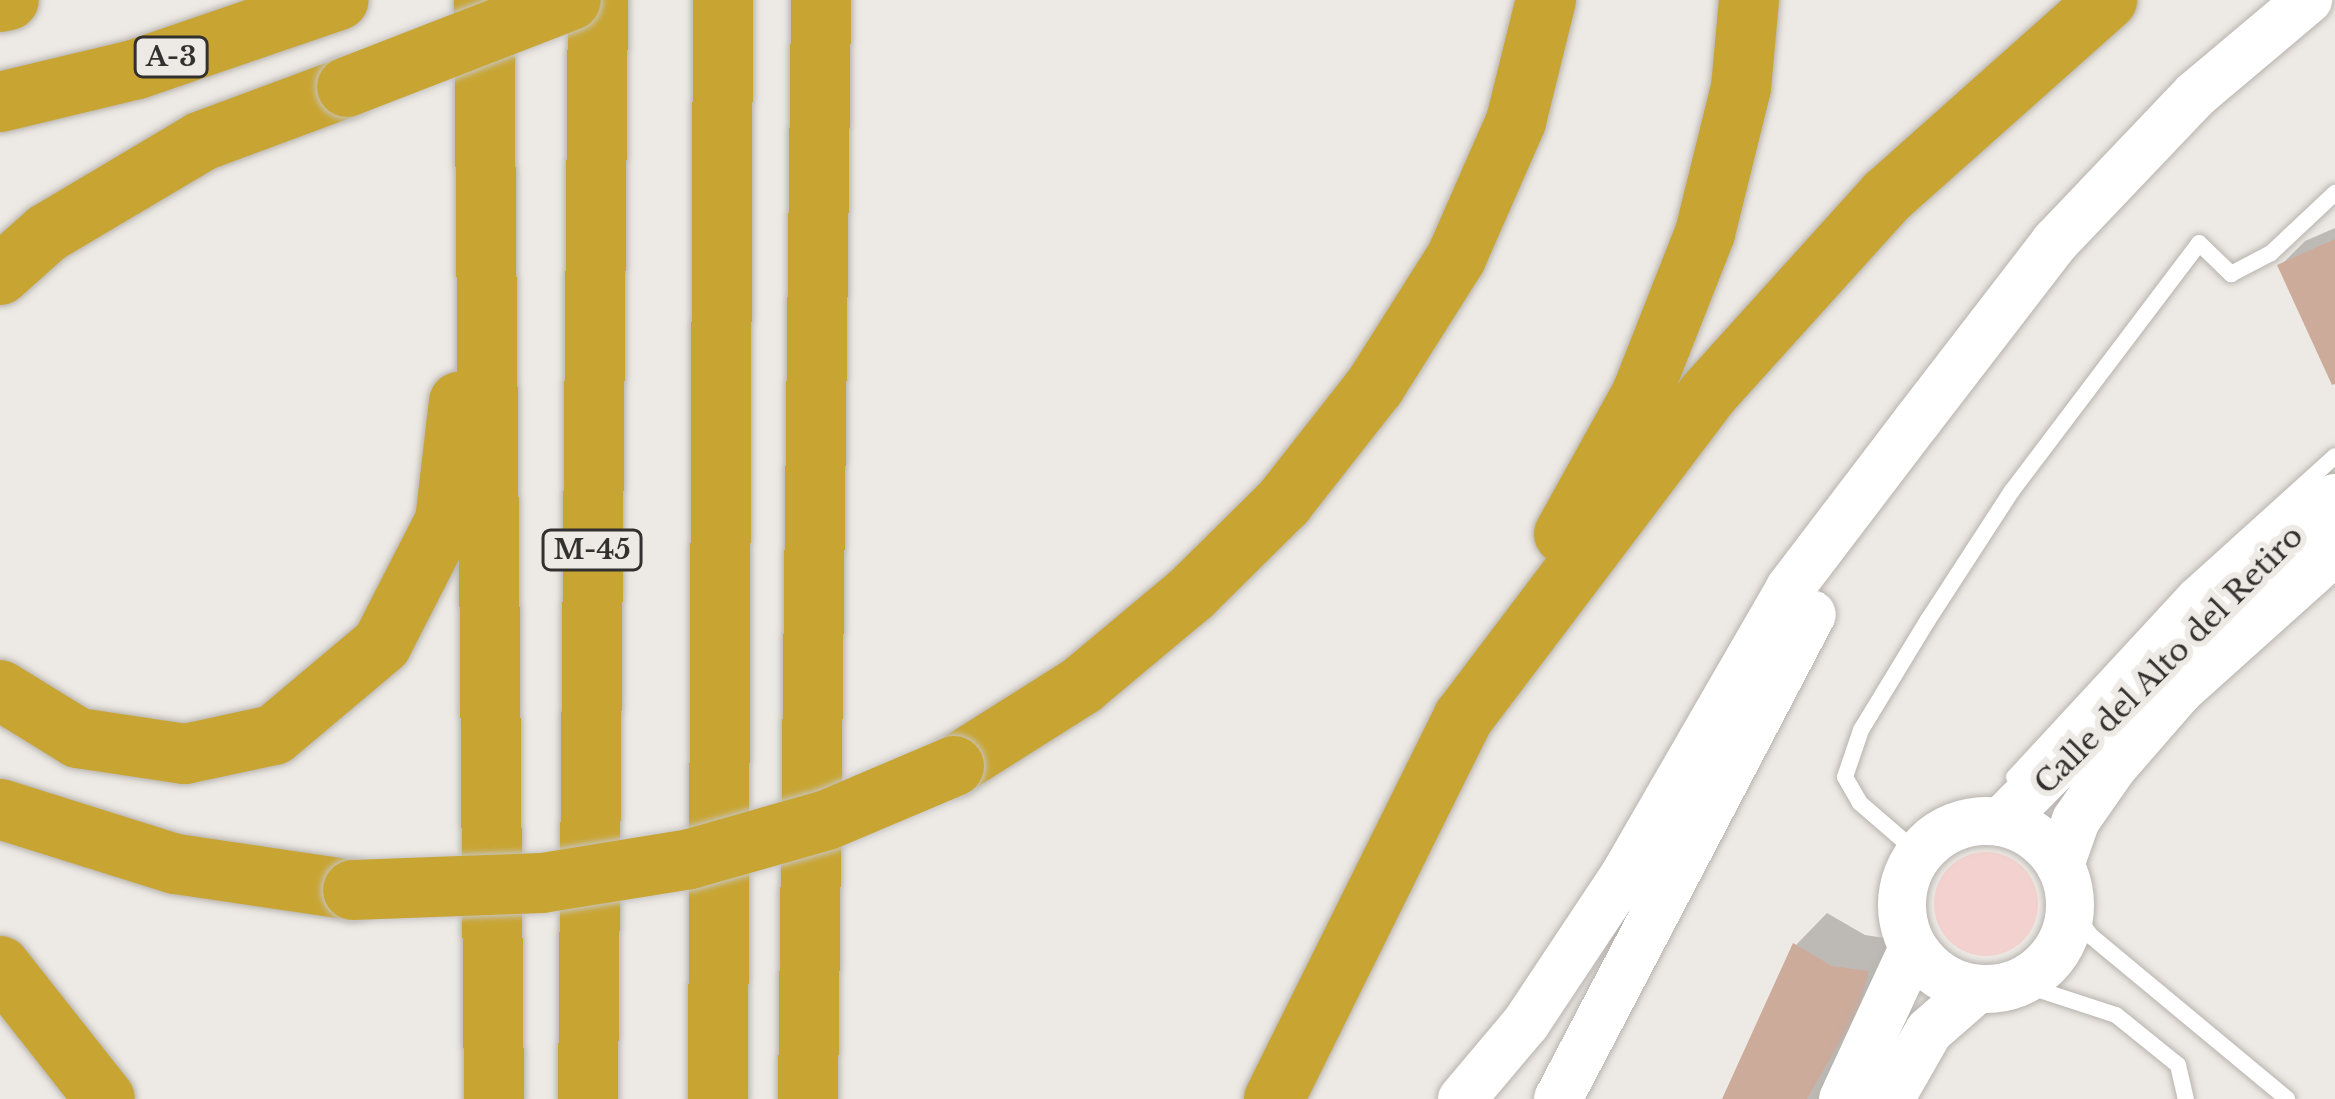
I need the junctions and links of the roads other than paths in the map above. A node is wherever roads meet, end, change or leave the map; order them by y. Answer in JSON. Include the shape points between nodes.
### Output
{"nodes":[{"id":1,"x":9,"y":0,"type":"edge"},
{"id":2,"x":339,"y":0,"type":"edge"},
{"id":3,"x":484,"y":0,"type":"edge"},
{"id":4,"x":571,"y":0,"type":"edge"},
{"id":5,"x":598,"y":0,"type":"edge"},
{"id":6,"x":722,"y":0,"type":"edge"},
{"id":7,"x":821,"y":0,"type":"edge"},
{"id":8,"x":1546,"y":0,"type":"edge"},
{"id":9,"x":1749,"y":0,"type":"edge"},
{"id":10,"x":2107,"y":0,"type":"edge"},
{"id":11,"x":2308,"y":0,"type":"edge"},
{"id":12,"x":0,"y":2,"type":"edge"},
{"id":13,"x":0,"y":102,"type":"edge"},
{"id":14,"x":202,"y":141,"type":"junction"},
{"id":15,"x":490,"y":146,"type":"junction"},
{"id":16,"x":2335,"y":193,"type":"edge"},
{"id":17,"x":0,"y":218,"type":"edge"},
{"id":18,"x":0,"y":275,"type":"edge"},
{"id":19,"x":1918,"y":420,"type":"junction"},
{"id":20,"x":2335,"y":456,"type":"edge"},
{"id":21,"x":2335,"y":497,"type":"edge"},
{"id":22,"x":2335,"y":551,"type":"edge"},
{"id":23,"x":2335,"y":574,"type":"edge"},
{"id":24,"x":2286,"y":592,"type":"junction"},
{"id":25,"x":0,"y":690,"type":"edge"},
{"id":26,"x":1463,"y":718,"type":"junction"},
{"id":27,"x":0,"y":809,"type":"edge"},
{"id":28,"x":1990,"y":821,"type":"junction"},
{"id":29,"x":1919,"y":854,"type":"junction"},
{"id":30,"x":2065,"y":886,"type":"junction"},
{"id":31,"x":1913,"y":947,"type":"junction"},
{"id":32,"x":0,"y":966,"type":"edge"},
{"id":33,"x":1997,"y":986,"type":"junction"},
{"id":34,"x":105,"y":1099,"type":"edge"},
{"id":35,"x":494,"y":1099,"type":"edge"},
{"id":36,"x":588,"y":1099,"type":"edge"},
{"id":37,"x":718,"y":1099,"type":"edge"},
{"id":38,"x":808,"y":1099,"type":"edge"},
{"id":39,"x":1274,"y":1099,"type":"edge"},
{"id":40,"x":1462,"y":1099,"type":"edge"},
{"id":41,"x":1558,"y":1099,"type":"edge"},
{"id":42,"x":1843,"y":1099,"type":"edge"},
{"id":43,"x":1890,"y":1099,"type":"edge"},
{"id":44,"x":2186,"y":1099,"type":"edge"},
{"id":45,"x":2287,"y":1099,"type":"edge"}],
"edges":[{"from":1,"to":12,"type":"highway"},
{"from":2,"to":13,"type":"highway","number":"A-3","via":[[137,69]]},
{"from":3,"to":15,"type":"highway"},
{"from":4,"to":14,"type":"highway","bridge":true},
{"from":5,"to":36,"type":"highway","number":"M-45"},
{"from":6,"to":37,"type":"highway"},
{"from":7,"to":38,"type":"highway"},
{"from":8,"to":27,"type":"highway","bridge":true,"via":[[1516,121],[1464,238],[1375,386],[1284,502],[1191,594],[1082,685],[954,766],[827,820],[690,859],[542,883],[353,890],[176,864]]},
{"from":9,"to":26,"type":"highway","via":[[1741,88],[1706,233],[1642,393]]},
{"from":10,"to":26,"type":"highway","via":[[1887,196],[1707,394]]},
{"from":11,"to":19,"type":"street","via":[[2194,95],[2055,242]]},
{"from":14,"to":17,"type":"highway","via":[[125,150]]},
{"from":14,"to":18,"type":"highway","via":[[46,233]]},
{"from":15,"to":25,"type":"highway","via":[[445,521],[382,644],[274,735],[185,754],[78,737]]},
{"from":15,"to":35,"type":"highway"},
{"from":16,"to":29,"type":"lane","via":[[2270,253],[2231,274],[2199,243],[2038,455],[1928,620],[1862,730],[1845,777],[1860,803]]},
{"from":19,"to":40,"type":"street","via":[[1790,588],[1624,874],[1526,1024]]},
{"from":19,"to":41,"type":"street"},
{"from":20,"to":28,"type":"lane","via":[[2188,589]]},
{"from":21,"to":28,"type":"street","name":"Calle del Alto del Retiro"},
{"from":22,"to":24,"type":"street","name":"Calle del Alto del Retiro"},
{"from":23,"to":24,"type":"lane"},
{"from":24,"to":30,"type":"street","name":"Calle del Alto del Retiro","via":[[2113,766],[2076,820]]},
{"from":26,"to":39,"type":"highway"},
{"from":28,"to":29,"type":"street","via":[[1955,826]]},
{"from":28,"to":30,"type":"street","via":[[2045,844]]},
{"from":29,"to":31,"type":"street","via":[[1902,900]]},
{"from":30,"to":33,"type":"street","via":[[2055,953]]},
{"from":30,"to":45,"type":"lane","via":[[2091,936]]},
{"from":31,"to":33,"type":"street","via":[[1929,968]]},
{"from":31,"to":42,"type":"street"},
{"from":32,"to":34,"type":"highway"},
{"from":33,"to":43,"type":"street","via":[[1929,1031]]},
{"from":33,"to":44,"type":"lane","via":[[2116,1015],[2178,1065]]}]}
